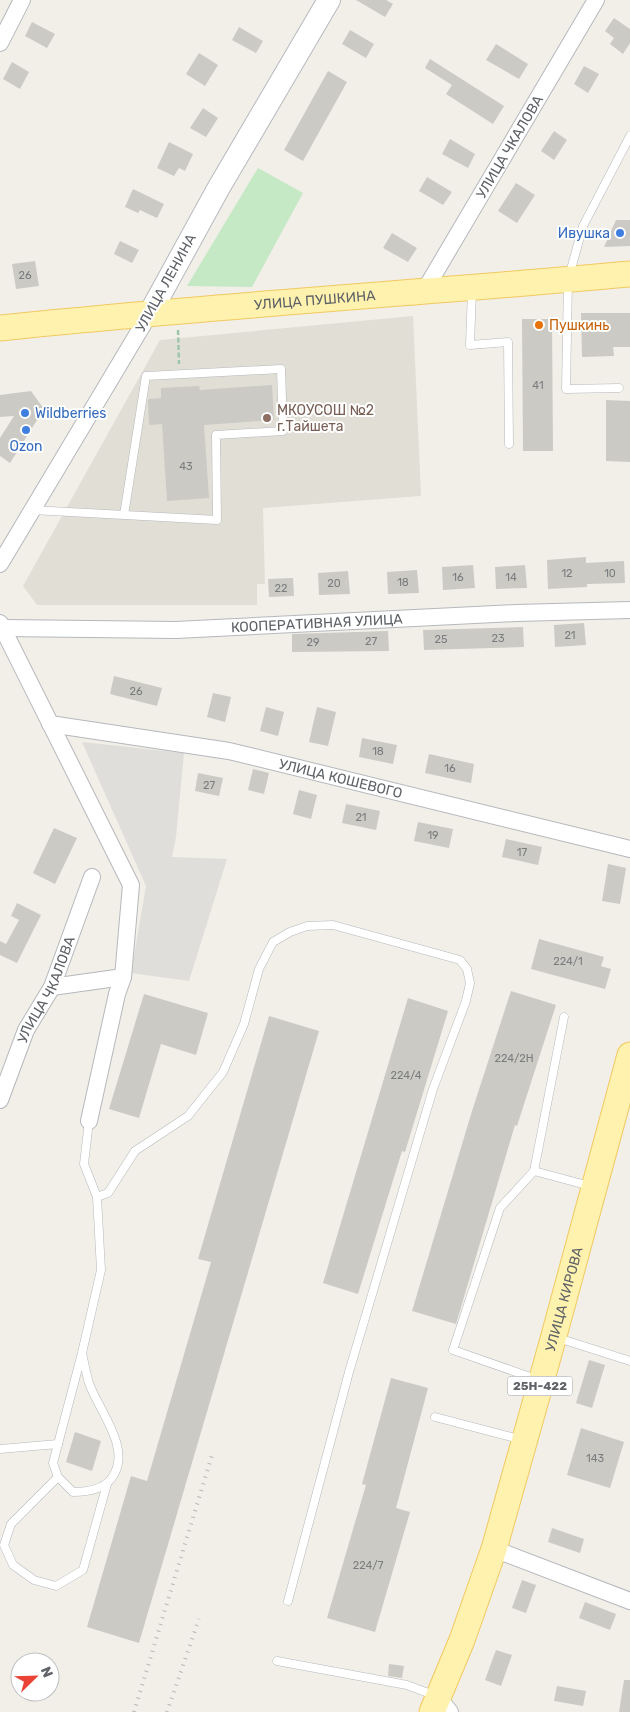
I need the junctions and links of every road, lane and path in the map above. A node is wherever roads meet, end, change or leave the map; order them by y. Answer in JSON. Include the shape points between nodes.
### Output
{"nodes":[{"id":1,"x":22,"y":0,"type":"edge"},
{"id":2,"x":329,"y":0,"type":"edge"},
{"id":3,"x":596,"y":0,"type":"edge"},
{"id":4,"x":0,"y":43,"type":"edge"},
{"id":5,"x":630,"y":136,"type":"edge"},
{"id":6,"x":630,"y":274,"type":"edge"},
{"id":7,"x":568,"y":280,"type":"junction"},
{"id":8,"x":472,"y":288,"type":"junction"},
{"id":9,"x":423,"y":293,"type":"junction"},
{"id":10,"x":177,"y":310,"type":"junction"},
{"id":11,"x":150,"y":313,"type":"junction"},
{"id":12,"x":0,"y":328,"type":"edge"},
{"id":13,"x":179,"y":375,"type":"junction"},
{"id":14,"x":619,"y":388,"type":"dead end"},
{"id":15,"x":509,"y":444,"type":"dead end"},
{"id":16,"x":32,"y":510,"type":"junction"},
{"id":17,"x":124,"y":515,"type":"junction"},
{"id":18,"x":0,"y":564,"type":"edge"},
{"id":19,"x":630,"y":610,"type":"edge"},
{"id":20,"x":2,"y":626,"type":"edge"},
{"id":21,"x":50,"y":724,"type":"junction"},
{"id":22,"x":630,"y":849,"type":"edge"},
{"id":23,"x":92,"y":877,"type":"dead end"},
{"id":24,"x":122,"y":977,"type":"junction"},
{"id":25,"x":52,"y":987,"type":"junction"},
{"id":26,"x":564,"y":1017,"type":"dead end"},
{"id":27,"x":630,"y":1055,"type":"edge"},
{"id":28,"x":0,"y":1100,"type":"edge"},
{"id":29,"x":89,"y":1121,"type":"joint"},
{"id":30,"x":534,"y":1171,"type":"junction"},
{"id":31,"x":594,"y":1188,"type":"junction"},
{"id":32,"x":97,"y":1197,"type":"junction"},
{"id":33,"x":554,"y":1337,"type":"junction"},
{"id":34,"x":82,"y":1352,"type":"junction"},
{"id":35,"x":630,"y":1361,"type":"edge"},
{"id":36,"x":541,"y":1381,"type":"junction"},
{"id":37,"x":435,"y":1417,"type":"dead end"},
{"id":38,"x":524,"y":1440,"type":"junction"},
{"id":39,"x":58,"y":1444,"type":"junction"},
{"id":40,"x":0,"y":1449,"type":"edge"},
{"id":41,"x":58,"y":1477,"type":"junction"},
{"id":42,"x":107,"y":1484,"type":"junction"},
{"id":43,"x":494,"y":1549,"type":"junction"},
{"id":44,"x":288,"y":1601,"type":"dead end"},
{"id":45,"x":630,"y":1601,"type":"edge"},
{"id":46,"x":276,"y":1661,"type":"dead end"},
{"id":47,"x":440,"y":1707,"type":"edge"}],
"edges":[{"from":1,"to":4,"type":"street"},
{"from":2,"to":11,"type":"main road","name":"УЛИЦА ЛЕНИНА","via":[[218,189]]},
{"from":3,"to":9,"type":"street","name":"УЛИЦА ЧКАЛОВА"},
{"from":5,"to":7,"type":"lane","via":[[583,226]]},
{"from":6,"to":7,"type":"main road","name":"УЛИЦА ПУШКИНА"},
{"from":7,"to":8,"type":"main road","name":"УЛИЦА ПУШКИНА"},
{"from":7,"to":14,"type":"lane","via":[[566,388]]},
{"from":8,"to":9,"type":"main road","name":"УЛИЦА ПУШКИНА"},
{"from":8,"to":15,"type":"lane","via":[[470,345],[508,342]]},
{"from":9,"to":10,"type":"main road","name":"УЛИЦА ПУШКИНА"},
{"from":10,"to":11,"type":"main road","name":"УЛИЦА ПУШКИНА"},
{"from":10,"to":13,"type":"path"},
{"from":11,"to":12,"type":"main road","name":"УЛИЦА ПУШКИНА"},
{"from":11,"to":16,"type":"street","name":"УЛИЦА ЛЕНИНА"},
{"from":13,"to":17,"type":"lane","via":[[146,376]]},
{"from":13,"to":17,"type":"lane","via":[[281,369],[283,431],[216,435],[217,520]]},
{"from":16,"to":17,"type":"lane"},
{"from":16,"to":18,"type":"street","name":"УЛИЦА ЛЕНИНА"},
{"from":19,"to":20,"type":"street","name":"КООПЕРАТИВНАЯ УЛИЦА","via":[[176,630]]},
{"from":20,"to":21,"type":"street"},
{"from":21,"to":22,"type":"street","name":"УЛИЦА КОШЕВОГО","via":[[229,751]]},
{"from":21,"to":24,"type":"street","via":[[131,885]]},
{"from":23,"to":25,"type":"street","name":"УЛИЦА ЧКАЛОВА"},
{"from":24,"to":25,"type":"street"},
{"from":24,"to":29,"type":"street"},
{"from":25,"to":28,"type":"street","name":"УЛИЦА ЧКАЛОВА","via":[[26,1030]]},
{"from":26,"to":30,"type":"lane"},
{"from":27,"to":31,"type":"main road","name":"УЛИЦА КИРОВА","number":"25Н-422"},
{"from":29,"to":32,"type":"lane","via":[[84,1164]]},
{"from":30,"to":31,"type":"lane"},
{"from":30,"to":36,"type":"lane","via":[[500,1208],[454,1350]]},
{"from":31,"to":33,"type":"main road","name":"УЛИЦА КИРОВА","number":"25Н-422"},
{"from":32,"to":34,"type":"lane","via":[[101,1270]]},
{"from":32,"to":44,"type":"lane","via":[[108,1193],[135,1151],[188,1116],[223,1072],[244,1024],[259,969],[273,942],[307,926],[332,925],[460,960],[467,969],[470,983],[466,1001],[434,1089],[349,1372]]},
{"from":33,"to":35,"type":"lane"},
{"from":33,"to":36,"type":"main road","name":"УЛИЦА КИРОВА","number":"25Н-422"},
{"from":34,"to":39,"type":"lane"},
{"from":34,"to":42,"type":"lane","via":[[89,1383],[119,1448],[118,1466]]},
{"from":36,"to":38,"type":"main road","name":"УЛИЦА КИРОВА","number":"25Н-422"},
{"from":37,"to":38,"type":"lane"},
{"from":38,"to":43,"type":"main road","name":"УЛИЦА КИРОВА","number":"25Н-422"},
{"from":39,"to":40,"type":"lane"},
{"from":39,"to":41,"type":"lane","via":[[53,1463]]},
{"from":41,"to":42,"type":"lane","via":[[73,1492],[89,1492]]},
{"from":41,"to":42,"type":"lane","via":[[11,1524],[4,1545],[14,1565],[34,1580],[56,1586],[83,1570]]},
{"from":43,"to":45,"type":"street"},
{"from":43,"to":47,"type":"main road","name":"УЛИЦА КИРОВА","number":"25Н-422"},
{"from":46,"to":47,"type":"lane","via":[[407,1685]]}]}
